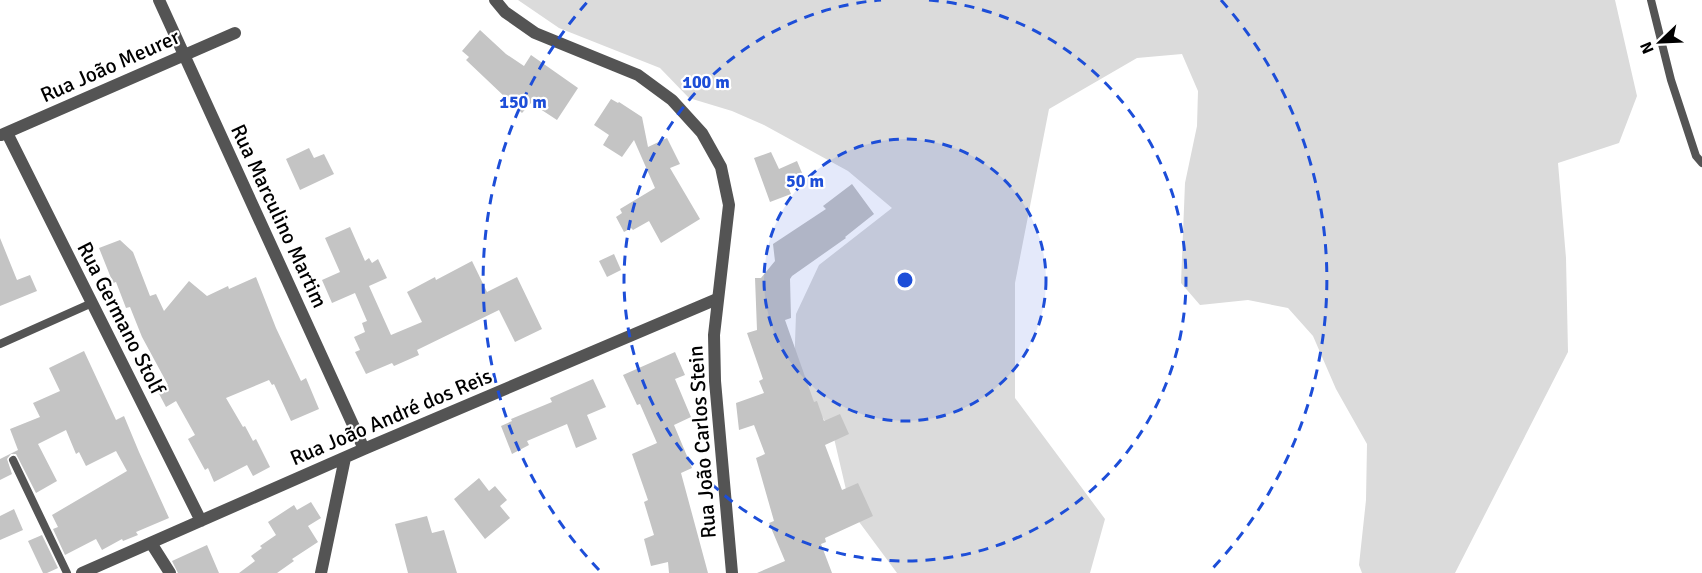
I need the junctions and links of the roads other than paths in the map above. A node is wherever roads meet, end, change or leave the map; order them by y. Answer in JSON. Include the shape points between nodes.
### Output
{"nodes":[{"id":1,"x":159,"y":0,"type":"edge"},
{"id":2,"x":495,"y":0,"type":"edge"},
{"id":3,"x":1651,"y":0,"type":"edge"},
{"id":4,"x":235,"y":33,"type":"dead end"},
{"id":5,"x":184,"y":55,"type":"junction"},
{"id":6,"x":3,"y":134,"type":"edge"},
{"id":7,"x":1702,"y":163,"type":"edge"},
{"id":8,"x":717,"y":299,"type":"junction"},
{"id":9,"x":92,"y":303,"type":"junction"},
{"id":10,"x":0,"y":344,"type":"edge"},
{"id":11,"x":364,"y":449,"type":"junction"},
{"id":12,"x":345,"y":458,"type":"junction"},
{"id":13,"x":13,"y":460,"type":"dead end"},
{"id":14,"x":201,"y":521,"type":"junction"},
{"id":15,"x":151,"y":543,"type":"junction"},
{"id":16,"x":68,"y":573,"type":"edge"},
{"id":17,"x":82,"y":573,"type":"edge"},
{"id":18,"x":170,"y":573,"type":"edge"},
{"id":19,"x":321,"y":573,"type":"edge"},
{"id":20,"x":732,"y":573,"type":"edge"}],
"edges":[{"from":1,"to":5,"type":"street","name":"Rua Marculino Martim"},
{"from":2,"to":8,"type":"street","name":"Rua João Carlos Stein","via":[[535,33],[638,75],[672,100],[702,133],[721,167],[729,205]]},
{"from":3,"to":7,"type":"lane","via":[[1671,80],[1696,156]]},
{"from":4,"to":5,"type":"street","name":"Rua João Meurer"},
{"from":5,"to":6,"type":"street","name":"Rua João Meurer"},
{"from":5,"to":11,"type":"street","name":"Rua Marculino Martim"},
{"from":6,"to":9,"type":"street","name":"Rua Germano Stolf"},
{"from":8,"to":11,"type":"street","name":"Rua João André dos Reis"},
{"from":8,"to":20,"type":"street","name":"Rua João Carlos Stein","via":[[715,381]]},
{"from":9,"to":10,"type":"lane"},
{"from":9,"to":14,"type":"street","name":"Rua Germano Stolf"},
{"from":11,"to":12,"type":"street","name":"Rua João André dos Reis"},
{"from":12,"to":14,"type":"street","name":"Rua João André dos Reis"},
{"from":12,"to":19,"type":"street"},
{"from":13,"to":16,"type":"lane"},
{"from":14,"to":15,"type":"street","name":"Rua João André dos Reis"},
{"from":15,"to":17,"type":"street","name":"Rua João André dos Reis"},
{"from":15,"to":18,"type":"street"}]}
